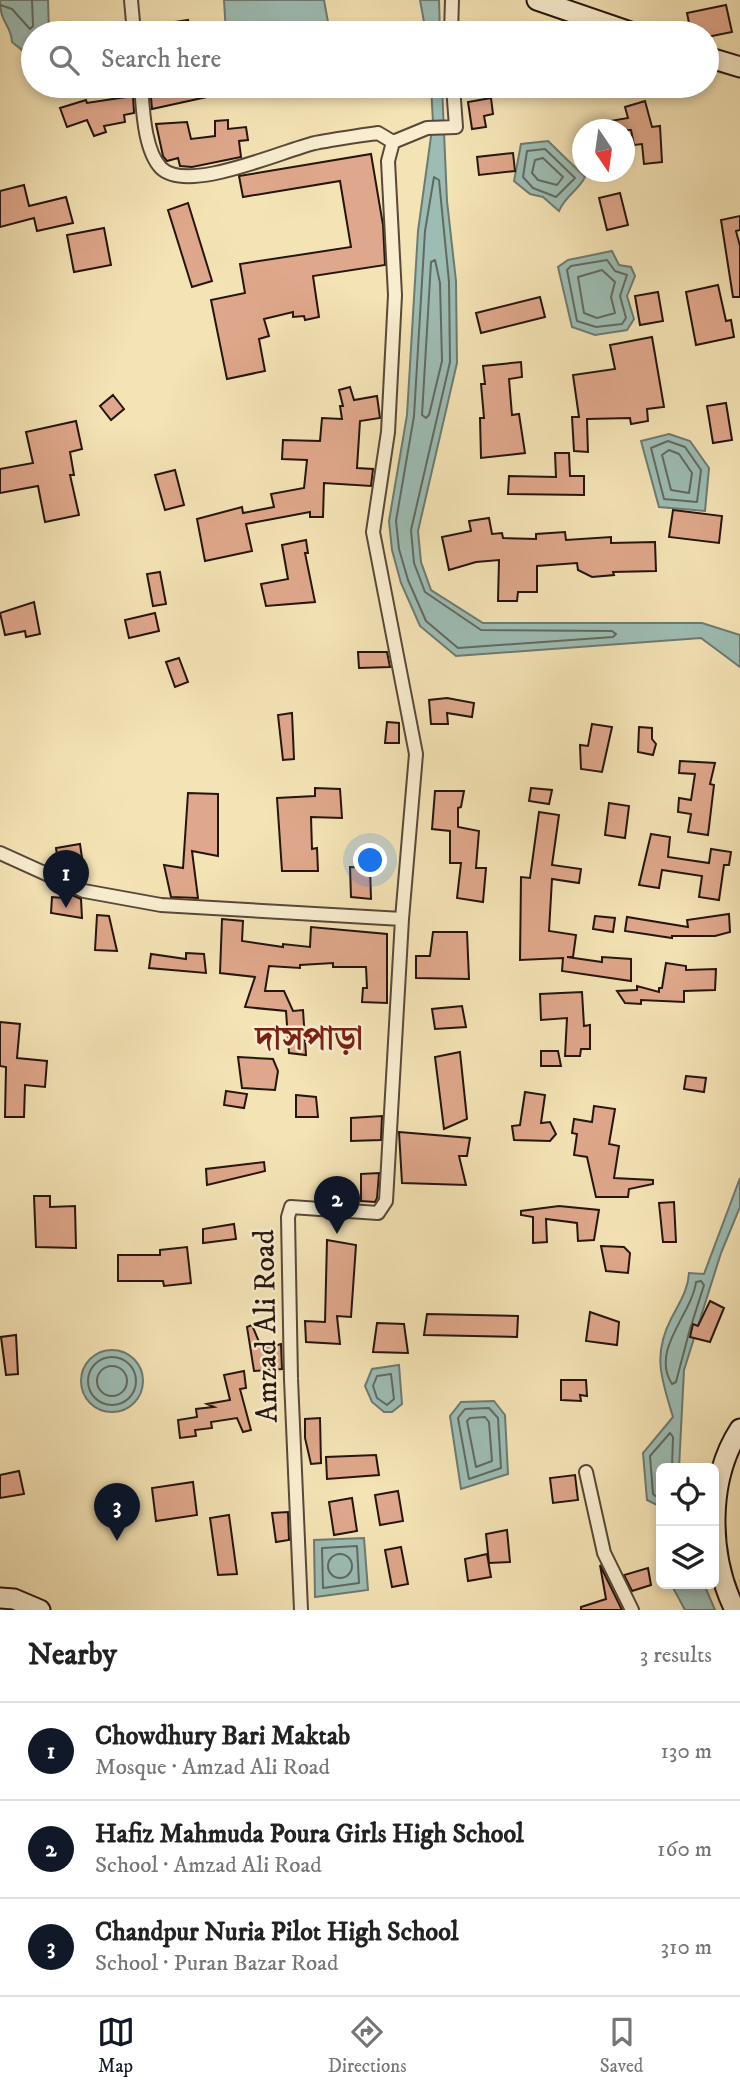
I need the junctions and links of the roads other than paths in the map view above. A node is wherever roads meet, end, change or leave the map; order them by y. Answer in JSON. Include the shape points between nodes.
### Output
{"nodes":[{"id":1,"x":131,"y":0,"type":"edge"},
{"id":2,"x":452,"y":0,"type":"edge"},
{"id":3,"x":537,"y":0,"type":"edge"},
{"id":4,"x":133,"y":21,"type":"edge"},
{"id":5,"x":451,"y":21,"type":"edge"},
{"id":6,"x":598,"y":21,"type":"edge"},
{"id":7,"x":719,"y":61,"type":"edge"},
{"id":8,"x":740,"y":67,"type":"edge"},
{"id":9,"x":143,"y":98,"type":"edge"},
{"id":10,"x":454,"y":98,"type":"edge"},
{"id":11,"x":393,"y":142,"type":"junction"},
{"id":12,"x":0,"y":853,"type":"edge"},
{"id":13,"x":402,"y":919,"type":"junction"},
{"id":14,"x":740,"y":1429,"type":"edge"},
{"id":15,"x":586,"y":1472,"type":"dead end"},
{"id":16,"x":0,"y":1598,"type":"edge"},
{"id":17,"x":40,"y":1610,"type":"edge"},
{"id":18,"x":302,"y":1610,"type":"edge"},
{"id":19,"x":632,"y":1610,"type":"edge"},
{"id":20,"x":735,"y":1610,"type":"edge"}],
"edges":[{"from":1,"to":4,"type":"street"},
{"from":2,"to":5,"type":"street"},
{"from":3,"to":6,"type":"main road"},
{"from":7,"to":8,"type":"main road"},
{"from":9,"to":11,"type":"street","via":[[154,158],[168,173],[183,177],[365,135],[378,133]]},
{"from":10,"to":11,"type":"street","via":[[456,127],[427,128]]},
{"from":11,"to":13,"type":"street","via":[[388,161],[395,295],[388,432],[373,532],[416,754]]},
{"from":12,"to":13,"type":"street","via":[[83,891],[161,905]]},
{"from":13,"to":18,"type":"street","name":"Amzad Ali Road","via":[[386,1201],[378,1213],[291,1207],[287,1227]]},
{"from":14,"to":20,"type":"main road","via":[[715,1493],[720,1557]]},
{"from":15,"to":19,"type":"street","via":[[604,1553]]},
{"from":16,"to":17,"type":"main road"}]}
